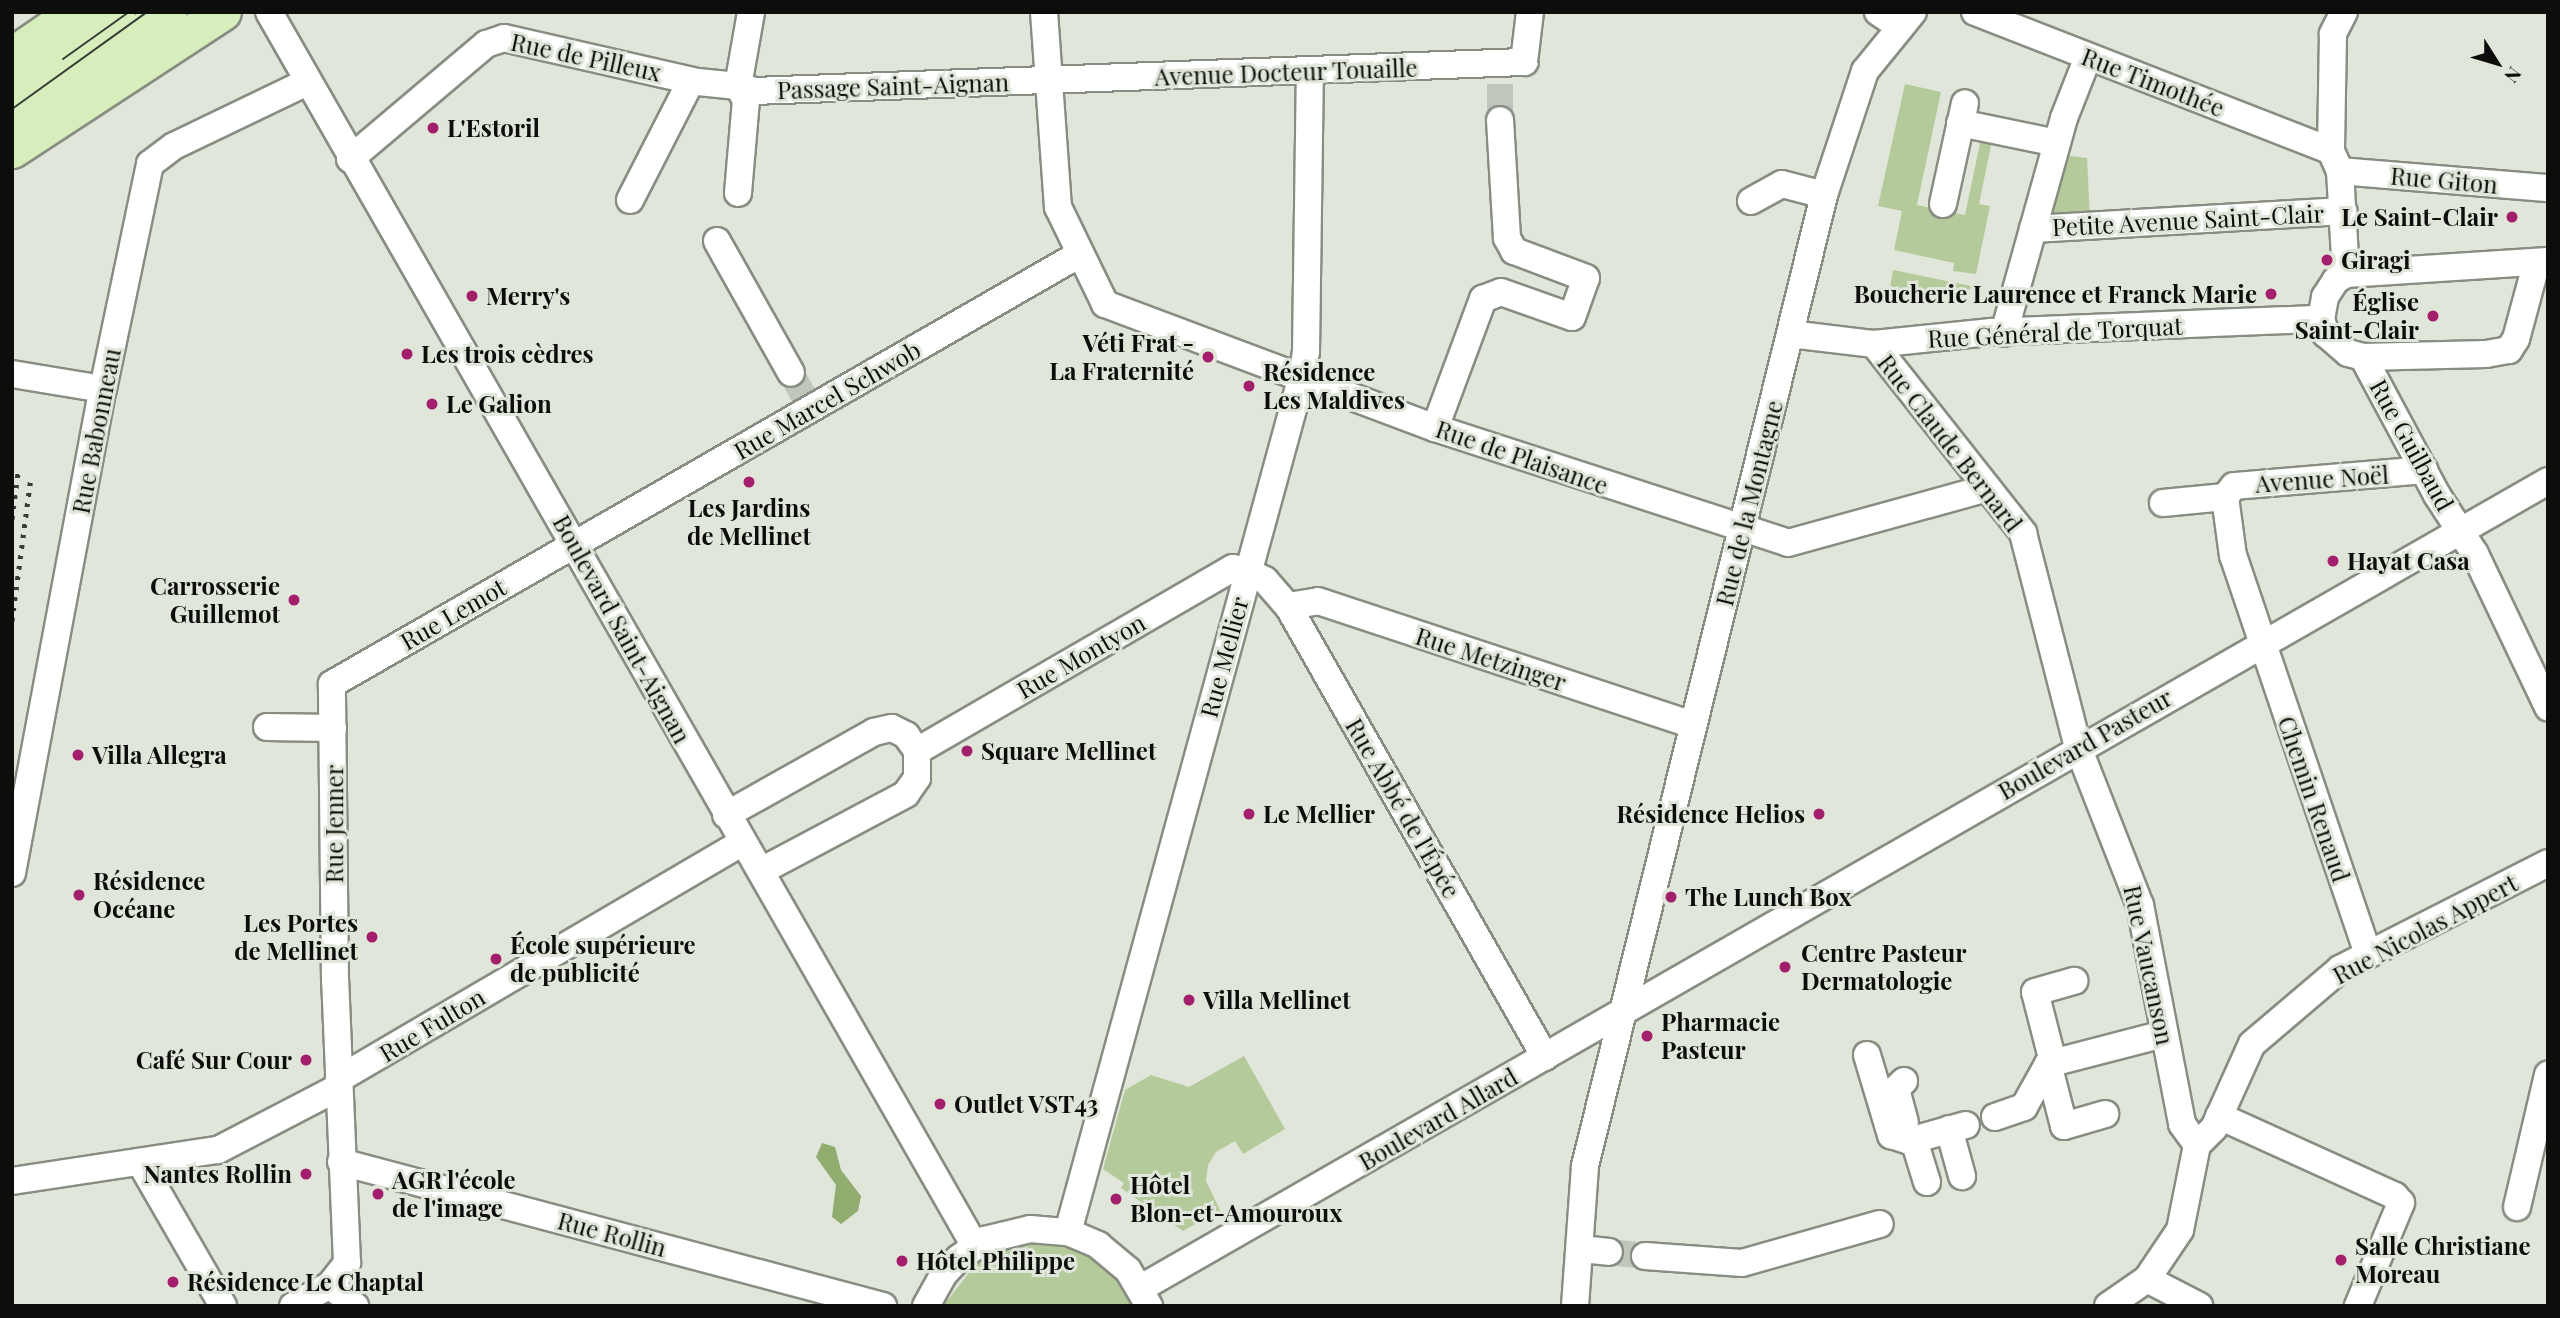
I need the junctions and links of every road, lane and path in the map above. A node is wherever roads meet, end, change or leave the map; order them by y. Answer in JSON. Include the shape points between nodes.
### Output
{"nodes":[{"id":1,"x":74,"y":12,"type":"edge"},
{"id":2,"x":117,"y":12,"type":"edge"},
{"id":3,"x":169,"y":12,"type":"edge"},
{"id":4,"x":223,"y":12,"type":"edge"},
{"id":5,"x":269,"y":12,"type":"edge"},
{"id":6,"x":751,"y":12,"type":"edge"},
{"id":7,"x":1044,"y":12,"type":"edge"},
{"id":8,"x":1530,"y":12,"type":"edge"},
{"id":9,"x":1878,"y":12,"type":"edge"},
{"id":10,"x":1975,"y":12,"type":"edge"},
{"id":11,"x":2344,"y":12,"type":"edge"},
{"id":12,"x":1907,"y":20,"type":"edge"},
{"id":13,"x":12,"y":55,"type":"edge"},
{"id":14,"x":2088,"y":57,"type":"junction"},
{"id":15,"x":1310,"y":71,"type":"junction"},
{"id":16,"x":691,"y":80,"type":"junction"},
{"id":17,"x":1048,"y":80,"type":"junction"},
{"id":18,"x":307,"y":82,"type":"junction"},
{"id":19,"x":12,"y":85,"type":"edge"},
{"id":20,"x":738,"y":86,"type":"junction"},
{"id":21,"x":1500,"y":120,"type":"tunnel mouth"},
{"id":22,"x":12,"y":123,"type":"edge"},
{"id":23,"x":2057,"y":143,"type":"junction"},
{"id":24,"x":12,"y":150,"type":"edge"},
{"id":25,"x":350,"y":159,"type":"junction"},
{"id":26,"x":2335,"y":161,"type":"junction"},
{"id":27,"x":2548,"y":188,"type":"edge"},
{"id":28,"x":738,"y":193,"type":"dead end"},
{"id":29,"x":1824,"y":195,"type":"junction"},
{"id":30,"x":630,"y":200,"type":"dead end"},
{"id":31,"x":1751,"y":201,"type":"dead end"},
{"id":32,"x":1943,"y":204,"type":"dead end"},
{"id":33,"x":2343,"y":211,"type":"junction"},
{"id":34,"x":2033,"y":229,"type":"junction"},
{"id":35,"x":717,"y":241,"type":"dead end"},
{"id":36,"x":1078,"y":255,"type":"junction"},
{"id":37,"x":1525,"y":255,"type":"junction"},
{"id":38,"x":2542,"y":262,"type":"edge"},
{"id":39,"x":2346,"y":274,"type":"junction"},
{"id":40,"x":1510,"y":295,"type":"junction"},
{"id":41,"x":2321,"y":319,"type":"junction"},
{"id":42,"x":2004,"y":333,"type":"junction"},
{"id":43,"x":1790,"y":334,"type":"junction"},
{"id":44,"x":1874,"y":344,"type":"junction"},
{"id":45,"x":2363,"y":358,"type":"junction"},
{"id":46,"x":791,"y":373,"type":"tunnel mouth"},
{"id":47,"x":12,"y":374,"type":"edge"},
{"id":48,"x":1301,"y":380,"type":"junction"},
{"id":49,"x":103,"y":389,"type":"junction"},
{"id":50,"x":1435,"y":428,"type":"junction"},
{"id":51,"x":2424,"y":470,"type":"junction"},
{"id":52,"x":2548,"y":481,"type":"edge"},
{"id":53,"x":1988,"y":488,"type":"junction"},
{"id":54,"x":2225,"y":497,"type":"junction"},
{"id":55,"x":2163,"y":503,"type":"dead end"},
{"id":56,"x":1744,"y":532,"type":"junction"},
{"id":57,"x":2462,"y":532,"type":"junction"},
{"id":58,"x":575,"y":544,"type":"junction"},
{"id":59,"x":1247,"y":571,"type":"junction"},
{"id":60,"x":1288,"y":606,"type":"junction"},
{"id":61,"x":2263,"y":643,"type":"junction"},
{"id":62,"x":332,"y":684,"type":"joint"},
{"id":63,"x":2548,"y":707,"type":"edge"},
{"id":64,"x":1693,"y":725,"type":"junction"},
{"id":65,"x":267,"y":727,"type":"dead end"},
{"id":66,"x":333,"y":727,"type":"junction"},
{"id":67,"x":2078,"y":747,"type":"junction"},
{"id":68,"x":918,"y":751,"type":"junction"},
{"id":69,"x":726,"y":815,"type":"junction"},
{"id":70,"x":743,"y":842,"type":"junction"},
{"id":71,"x":2548,"y":863,"type":"edge"},
{"id":72,"x":761,"y":871,"type":"junction"},
{"id":73,"x":12,"y":873,"type":"edge"},
{"id":74,"x":2368,"y":954,"type":"junction"},
{"id":75,"x":2074,"y":981,"type":"dead end"},
{"id":76,"x":1625,"y":1011,"type":"junction"},
{"id":77,"x":2164,"y":1034,"type":"junction"},
{"id":78,"x":1867,"y":1055,"type":"dead end"},
{"id":79,"x":1545,"y":1057,"type":"junction"},
{"id":80,"x":2050,"y":1063,"type":"junction"},
{"id":81,"x":2548,"y":1075,"type":"edge"},
{"id":82,"x":1904,"y":1081,"type":"dead end"},
{"id":83,"x":339,"y":1083,"type":"junction"},
{"id":84,"x":2105,"y":1114,"type":"dead end"},
{"id":85,"x":2219,"y":1116,"type":"junction"},
{"id":86,"x":1995,"y":1117,"type":"dead end"},
{"id":87,"x":1912,"y":1141,"type":"junction"},
{"id":88,"x":2197,"y":1145,"type":"junction"},
{"id":89,"x":2539,"y":1148,"type":"edge"},
{"id":90,"x":341,"y":1161,"type":"junction"},
{"id":91,"x":139,"y":1162,"type":"junction"},
{"id":92,"x":1962,"y":1176,"type":"dead end"},
{"id":93,"x":12,"y":1181,"type":"edge"},
{"id":94,"x":1927,"y":1182,"type":"dead end"},
{"id":95,"x":2517,"y":1207,"type":"dead end"},
{"id":96,"x":1880,"y":1224,"type":"dead end"},
{"id":97,"x":1068,"y":1232,"type":"junction"},
{"id":98,"x":975,"y":1246,"type":"junction"},
{"id":99,"x":1581,"y":1249,"type":"junction"},
{"id":100,"x":1609,"y":1252,"type":"tunnel mouth"},
{"id":101,"x":1645,"y":1256,"type":"tunnel mouth"},
{"id":102,"x":2147,"y":1279,"type":"junction"},
{"id":103,"x":330,"y":1285,"type":"junction"},
{"id":104,"x":1145,"y":1297,"type":"edge"},
{"id":105,"x":223,"y":1306,"type":"edge"},
{"id":106,"x":293,"y":1306,"type":"edge"},
{"id":107,"x":355,"y":1306,"type":"edge"},
{"id":108,"x":883,"y":1306,"type":"edge"},
{"id":109,"x":926,"y":1306,"type":"edge"},
{"id":110,"x":1576,"y":1306,"type":"edge"},
{"id":111,"x":2108,"y":1306,"type":"edge"},
{"id":112,"x":2199,"y":1306,"type":"edge"},
{"id":113,"x":2358,"y":1306,"type":"edge"}],
"edges":[{"from":1,"to":13,"type":"main road"},
{"from":2,"to":19,"type":"main road"},
{"from":3,"to":22,"type":"main road"},
{"from":4,"to":24,"type":"main road"},
{"from":5,"to":18,"type":"street","name":"Boulevard Saint-Aignan"},
{"from":6,"to":20,"type":"street"},
{"from":7,"to":17,"type":"street","name":"Rue de Plaisance"},
{"from":8,"to":15,"type":"street","name":"Avenue Docteur Touaille","via":[[1508,70]]},
{"from":9,"to":12,"type":"street"},
{"from":10,"to":14,"type":"street","name":"Rue Timothée"},
{"from":11,"to":26,"type":"street","via":[[2333,34]]},
{"from":12,"to":29,"type":"street","name":"Rue de la Montagne","via":[[1865,71]]},
{"from":14,"to":23,"type":"street"},
{"from":14,"to":26,"type":"street","name":"Rue Timothée"},
{"from":15,"to":17,"type":"street","name":"Avenue Docteur Touaille"},
{"from":15,"to":48,"type":"street","name":"Rue Mellier","via":[[1306,351]]},
{"from":16,"to":20,"type":"street","name":"Rue de Pilleux"},
{"from":16,"to":25,"type":"street","name":"Rue de Pilleux","via":[[504,38],[495,40]]},
{"from":16,"to":30,"type":"street"},
{"from":17,"to":20,"type":"street","name":"Passage Saint-Aignan","via":[[754,91]]},
{"from":17,"to":36,"type":"street","name":"Rue de Plaisance","via":[[1058,207]]},
{"from":18,"to":25,"type":"street","name":"Boulevard Saint-Aignan"},
{"from":18,"to":49,"type":"street","name":"Rue Babonneau","via":[[174,146],[150,164]]},
{"from":20,"to":28,"type":"street","via":[[746,100]]},
{"from":21,"to":37,"type":"street","via":[[1507,238],[1514,251]]},
{"from":23,"to":32,"type":"street","via":[[1963,113]]},
{"from":23,"to":34,"type":"street"},
{"from":25,"to":58,"type":"street","name":"Boulevard Saint-Aignan"},
{"from":26,"to":27,"type":"street","name":"Rue Giton"},
{"from":26,"to":33,"type":"street"},
{"from":29,"to":31,"type":"street","via":[[1782,184]]},
{"from":29,"to":43,"type":"street","name":"Rue de la Montagne"},
{"from":33,"to":34,"type":"street","name":"Petite Avenue Saint-Clair"},
{"from":33,"to":39,"type":"street"},
{"from":34,"to":42,"type":"street"},
{"from":35,"to":46,"type":"street"},
{"from":36,"to":48,"type":"street","name":"Rue de Plaisance","via":[[1105,304]]},
{"from":36,"to":58,"type":"street","name":"Rue Marcel Schwob","via":[[808,403]]},
{"from":37,"to":40,"type":"street"},
{"from":37,"to":40,"type":"street","via":[[1586,278],[1572,317]]},
{"from":38,"to":39,"type":"street"},
{"from":38,"to":45,"type":"street","via":[[2509,350]]},
{"from":39,"to":41,"type":"street","via":[[2325,297]]},
{"from":40,"to":50,"type":"street","via":[[1501,292],[1483,299]]},
{"from":41,"to":42,"type":"street","name":"Rue Général de Torquat"},
{"from":41,"to":45,"type":"street","via":[[2335,345]]},
{"from":42,"to":44,"type":"street","name":"Rue Général de Torquat"},
{"from":43,"to":44,"type":"street","name":"Rue Général de Torquat"},
{"from":43,"to":56,"type":"street","name":"Rue de la Montagne"},
{"from":44,"to":53,"type":"street","name":"Rue Claude Bernard"},
{"from":45,"to":51,"type":"street","name":"Rue Guilbaud"},
{"from":47,"to":49,"type":"street"},
{"from":48,"to":50,"type":"street","name":"Rue de Plaisance"},
{"from":48,"to":59,"type":"street","name":"Rue Mellier"},
{"from":49,"to":73,"type":"street","name":"Rue Babonneau"},
{"from":50,"to":56,"type":"street","name":"Rue de Plaisance"},
{"from":51,"to":54,"type":"street","name":"Avenue Noël","via":[[2234,485]]},
{"from":51,"to":57,"type":"street","name":"Rue Guilbaud"},
{"from":52,"to":57,"type":"street","name":"Boulevard Pasteur"},
{"from":53,"to":56,"type":"street","name":"Rue de Plaisance","via":[[1797,542]]},
{"from":53,"to":67,"type":"street","name":"Rue Claude Bernard","via":[[2023,533]]},
{"from":54,"to":55,"type":"street","name":"Avenue Noël"},
{"from":54,"to":61,"type":"street","name":"Avenue Noël","via":[[2232,555]]},
{"from":56,"to":64,"type":"street","name":"Rue de la Montagne"},
{"from":57,"to":61,"type":"street","name":"Boulevard Pasteur"},
{"from":57,"to":63,"type":"street","name":"Rue Guilbaud"},
{"from":58,"to":62,"type":"street","name":"Rue Lemot"},
{"from":58,"to":69,"type":"street","name":"Boulevard Saint-Aignan"},
{"from":59,"to":60,"type":"street","name":"Rue Abbé de l'Épée","via":[[1265,580]]},
{"from":59,"to":68,"type":"street","name":"Rue Montyon","via":[[1233,568]]},
{"from":59,"to":97,"type":"street","name":"Rue Mellier"},
{"from":60,"to":64,"type":"street","name":"Rue Metzinger","via":[[1318,601]]},
{"from":60,"to":79,"type":"street","name":"Rue Abbé de l'Épée"},
{"from":61,"to":67,"type":"street","name":"Boulevard Pasteur"},
{"from":61,"to":74,"type":"street","name":"Chemin Renaud"},
{"from":62,"to":66,"type":"street","name":"Rue Jenner"},
{"from":64,"to":76,"type":"street","name":"Rue de la Montagne"},
{"from":65,"to":66,"type":"street"},
{"from":66,"to":83,"type":"street","name":"Rue Jenner"},
{"from":67,"to":76,"type":"street","name":"Boulevard Pasteur"},
{"from":67,"to":77,"type":"street","name":"Rue Vaucanson","via":[[2140,905]]},
{"from":68,"to":69,"type":"street","via":[[906,735],[892,728],[874,732]]},
{"from":68,"to":72,"type":"street","via":[[917,778],[906,794]]},
{"from":69,"to":70,"type":"street","name":"Boulevard Saint-Aignan"},
{"from":70,"to":72,"type":"street","name":"Boulevard Saint-Aignan"},
{"from":70,"to":83,"type":"street","name":"Rue Fulton"},
{"from":71,"to":74,"type":"street","name":"Rue Nicolas Appert"},
{"from":72,"to":98,"type":"street","name":"Boulevard Saint-Aignan"},
{"from":74,"to":85,"type":"street","name":"Rue Nicolas Appert","via":[[2340,969],[2252,1044]]},
{"from":75,"to":80,"type":"street","via":[[2035,992]]},
{"from":76,"to":79,"type":"street","name":"Boulevard Allard"},
{"from":76,"to":99,"type":"street","name":"Rue de la Montagne","via":[[1585,1166]]},
{"from":77,"to":80,"type":"street"},
{"from":77,"to":88,"type":"street","name":"Rue Vaucanson","via":[[2182,1124]]},
{"from":78,"to":87,"type":"street","via":[[1891,1135]]},
{"from":79,"to":104,"type":"street","name":"Boulevard Allard"},
{"from":80,"to":84,"type":"street","via":[[2064,1126]]},
{"from":80,"to":86,"type":"street","via":[[2024,1107]]},
{"from":81,"to":89,"type":"street"},
{"from":82,"to":87,"type":"street","via":[[1896,1089]]},
{"from":83,"to":90,"type":"street","name":"Rue Jenner"},
{"from":83,"to":91,"type":"street","name":"Rue Fulton","via":[[218,1150]]},
{"from":85,"to":88,"type":"street","name":"Rue Nicolas Appert"},
{"from":85,"to":113,"type":"street","via":[[2395,1196],[2401,1203]]},
{"from":87,"to":92,"type":"street","via":[[1958,1127]]},
{"from":87,"to":94,"type":"street"},
{"from":88,"to":102,"type":"street","name":"Rue Nicolas Appert","via":[[2180,1230]]},
{"from":89,"to":95,"type":"street"},
{"from":90,"to":103,"type":"street","name":"Rue Jenner","via":[[347,1263]]},
{"from":90,"to":108,"type":"street","name":"Rue Rollin"},
{"from":91,"to":93,"type":"street","name":"Rue Fulton"},
{"from":91,"to":105,"type":"street"},
{"from":96,"to":101,"type":"street","via":[[1742,1264]]},
{"from":97,"to":98,"type":"street","via":[[1012,1231]]},
{"from":97,"to":104,"type":"street","via":[[1113,1255]]},
{"from":98,"to":109,"type":"street","via":[[943,1275]]},
{"from":99,"to":100,"type":"street"},
{"from":99,"to":110,"type":"street","name":"Rue de la Montagne"},
{"from":102,"to":111,"type":"street","name":"Rue Nicolas Appert"},
{"from":102,"to":112,"type":"street"},
{"from":103,"to":106,"type":"street"},
{"from":103,"to":107,"type":"street"}]}
